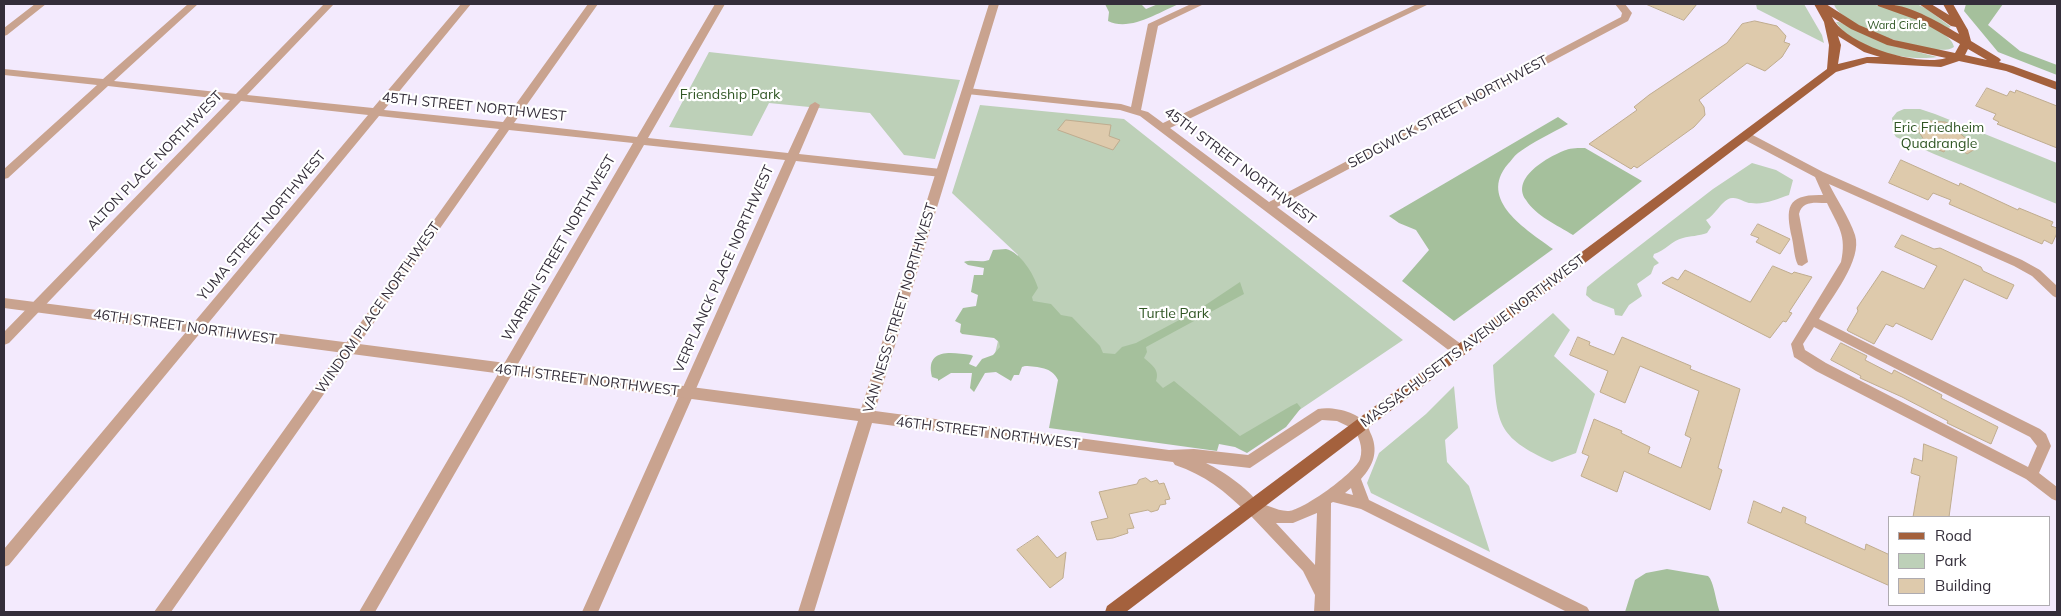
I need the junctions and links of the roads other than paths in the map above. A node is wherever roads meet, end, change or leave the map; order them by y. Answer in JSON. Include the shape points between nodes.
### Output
{"nodes":[{"id":1,"x":41,"y":4,"type":"edge"},
{"id":2,"x":193,"y":4,"type":"edge"},
{"id":3,"x":329,"y":4,"type":"edge"},
{"id":4,"x":466,"y":4,"type":"edge"},
{"id":5,"x":593,"y":4,"type":"edge"},
{"id":6,"x":720,"y":4,"type":"edge"},
{"id":7,"x":994,"y":4,"type":"edge"},
{"id":8,"x":1199,"y":4,"type":"edge"},
{"id":9,"x":1424,"y":4,"type":"edge"},
{"id":10,"x":1620,"y":4,"type":"edge"},
{"id":11,"x":1882,"y":4,"type":"edge"},
{"id":12,"x":1924,"y":4,"type":"edge"},
{"id":13,"x":1948,"y":4,"type":"edge"},
{"id":14,"x":1823,"y":7,"type":"edge"},
{"id":15,"x":1961,"y":29,"type":"junction"},
{"id":16,"x":4,"y":33,"type":"edge"},
{"id":17,"x":1966,"y":44,"type":"junction"},
{"id":18,"x":1958,"y":57,"type":"junction"},
{"id":19,"x":1913,"y":63,"type":"junction"},
{"id":20,"x":2009,"y":68,"type":"junction"},
{"id":21,"x":1832,"y":70,"type":"junction"},
{"id":22,"x":4,"y":72,"type":"edge"},
{"id":23,"x":106,"y":83,"type":"junction"},
{"id":24,"x":2057,"y":86,"type":"edge"},
{"id":25,"x":967,"y":91,"type":"junction"},
{"id":26,"x":239,"y":96,"type":"junction"},
{"id":27,"x":815,"y":105,"type":"dead end"},
{"id":28,"x":1136,"y":110,"type":"junction"},
{"id":29,"x":376,"y":112,"type":"junction"},
{"id":30,"x":507,"y":126,"type":"junction"},
{"id":31,"x":1164,"y":128,"type":"junction"},
{"id":32,"x":1747,"y":136,"type":"junction"},
{"id":33,"x":640,"y":141,"type":"junction"},
{"id":34,"x":791,"y":157,"type":"junction"},
{"id":35,"x":941,"y":173,"type":"junction"},
{"id":36,"x":4,"y":175,"type":"edge"},
{"id":37,"x":1819,"y":175,"type":"junction"},
{"id":38,"x":1832,"y":199,"type":"junction"},
{"id":39,"x":1268,"y":207,"type":"junction"},
{"id":40,"x":1802,"y":262,"type":"dead end"},
{"id":41,"x":2057,"y":292,"type":"edge"},
{"id":42,"x":4,"y":303,"type":"edge"},
{"id":43,"x":36,"y":307,"type":"junction"},
{"id":44,"x":1808,"y":327,"type":"junction"},
{"id":45,"x":196,"y":328,"type":"junction"},
{"id":46,"x":4,"y":340,"type":"edge"},
{"id":47,"x":350,"y":348,"type":"junction"},
{"id":48,"x":1460,"y":352,"type":"junction"},
{"id":49,"x":508,"y":369,"type":"junction"},
{"id":50,"x":687,"y":392,"type":"junction"},
{"id":51,"x":866,"y":417,"type":"junction"},
{"id":52,"x":1360,"y":426,"type":"junction"},
{"id":53,"x":1169,"y":456,"type":"junction"},
{"id":54,"x":2031,"y":475,"type":"junction"},
{"id":55,"x":1353,"y":477,"type":"junction"},
{"id":56,"x":2057,"y":496,"type":"edge"},
{"id":57,"x":1328,"y":497,"type":"junction"},
{"id":58,"x":1364,"y":504,"type":"junction"},
{"id":59,"x":1253,"y":508,"type":"junction"},
{"id":60,"x":4,"y":560,"type":"edge"},
{"id":61,"x":1322,"y":593,"type":"junction"},
{"id":62,"x":162,"y":612,"type":"edge"},
{"id":63,"x":367,"y":612,"type":"edge"},
{"id":64,"x":590,"y":612,"type":"edge"},
{"id":65,"x":806,"y":612,"type":"edge"},
{"id":66,"x":1114,"y":612,"type":"edge"},
{"id":67,"x":1322,"y":612,"type":"edge"},
{"id":68,"x":1579,"y":612,"type":"edge"}],
"edges":[{"from":1,"to":16,"type":"street"},
{"from":2,"to":23,"type":"street"},
{"from":3,"to":26,"type":"street","name":"ALTON PLACE NORTHWEST"},
{"from":4,"to":29,"type":"street","name":"YUMA STREET NORTHWEST"},
{"from":5,"to":30,"type":"street","name":"WINDOM PLACE NORTHWEST"},
{"from":6,"to":33,"type":"street","name":"WARREN STREET NORTHWEST"},
{"from":7,"to":25,"type":"street","name":"VAN NESS STREET NORTHWEST"},
{"from":8,"to":28,"type":"street","via":[[1154,24]]},
{"from":9,"to":31,"type":"street"},
{"from":10,"to":39,"type":"street","name":"SEDGWICK STREET NORTHWEST","via":[[1626,10],[1626,17]]},
{"from":11,"to":17,"type":"main road","via":[[1924,19]]},
{"from":12,"to":15,"type":"main road"},
{"from":13,"to":15,"type":"main road"},
{"from":14,"to":18,"type":"main road","via":[[1885,41]]},
{"from":14,"to":19,"type":"main road","via":[[1842,35],[1878,54]]},
{"from":14,"to":21,"type":"main road","via":[[1835,45]]},
{"from":15,"to":17,"type":"main road"},
{"from":17,"to":18,"type":"main road"},
{"from":17,"to":20,"type":"main road"},
{"from":18,"to":19,"type":"main road","via":[[1940,63]]},
{"from":18,"to":20,"type":"main road"},
{"from":19,"to":21,"type":"main road","name":"MASSACHUSETTS AVENUE NORTHWEST","via":[[1862,60]]},
{"from":20,"to":24,"type":"main road"},
{"from":21,"to":32,"type":"main road","name":"MASSACHUSETTS AVENUE NORTHWEST"},
{"from":22,"to":23,"type":"street","name":"45TH STREET NORTHWEST"},
{"from":23,"to":26,"type":"street","name":"45TH STREET NORTHWEST"},
{"from":23,"to":36,"type":"street"},
{"from":25,"to":28,"type":"street","name":"45TH STREET NORTHWEST"},
{"from":25,"to":35,"type":"street","name":"VAN NESS STREET NORTHWEST"},
{"from":26,"to":29,"type":"street","name":"45TH STREET NORTHWEST"},
{"from":26,"to":43,"type":"street","name":"ALTON PLACE NORTHWEST"},
{"from":27,"to":34,"type":"street","name":"VERPLANCK PLACE NORTHWEST"},
{"from":28,"to":31,"type":"street","name":"45TH STREET NORTHWEST"},
{"from":29,"to":30,"type":"street","name":"45TH STREET NORTHWEST"},
{"from":29,"to":45,"type":"street","name":"YUMA STREET NORTHWEST"},
{"from":30,"to":33,"type":"street","name":"45TH STREET NORTHWEST"},
{"from":30,"to":47,"type":"street","name":"WINDOM PLACE NORTHWEST"},
{"from":31,"to":39,"type":"street","name":"45TH STREET NORTHWEST"},
{"from":32,"to":37,"type":"street"},
{"from":32,"to":48,"type":"main road","name":"MASSACHUSETTS AVENUE NORTHWEST"},
{"from":33,"to":34,"type":"street","name":"45TH STREET NORTHWEST"},
{"from":33,"to":49,"type":"street","name":"WARREN STREET NORTHWEST"},
{"from":34,"to":35,"type":"street","name":"45TH STREET NORTHWEST"},
{"from":34,"to":50,"type":"street","name":"VERPLANCK PLACE NORTHWEST"},
{"from":35,"to":51,"type":"street","name":"VAN NESS STREET NORTHWEST"},
{"from":37,"to":38,"type":"street"},
{"from":37,"to":41,"type":"street","via":[[2018,263],[2036,273]]},
{"from":38,"to":40,"type":"street","via":[[1806,198],[1794,207]]},
{"from":38,"to":44,"type":"street","via":[[1849,236],[1850,247],[1847,262]]},
{"from":39,"to":48,"type":"street","name":"45TH STREET NORTHWEST"},
{"from":42,"to":43,"type":"street","name":"46TH STREET NORTHWEST"},
{"from":43,"to":45,"type":"street","name":"46TH STREET NORTHWEST"},
{"from":43,"to":46,"type":"street","name":"ALTON PLACE NORTHWEST"},
{"from":44,"to":54,"type":"street","via":[[1797,344],[1799,353],[1806,359]]},
{"from":44,"to":54,"type":"street","via":[[2035,433],[2044,446]]},
{"from":45,"to":47,"type":"street","name":"46TH STREET NORTHWEST"},
{"from":45,"to":60,"type":"street","name":"YUMA STREET NORTHWEST"},
{"from":47,"to":49,"type":"street","name":"46TH STREET NORTHWEST"},
{"from":47,"to":62,"type":"street","name":"WINDOM PLACE NORTHWEST"},
{"from":48,"to":52,"type":"main road","name":"MASSACHUSETTS AVENUE NORTHWEST"},
{"from":49,"to":50,"type":"street","name":"46TH STREET NORTHWEST"},
{"from":49,"to":63,"type":"street","name":"WARREN STREET NORTHWEST"},
{"from":50,"to":51,"type":"street","name":"46TH STREET NORTHWEST"},
{"from":50,"to":64,"type":"street","name":"VERPLANCK PLACE NORTHWEST"},
{"from":51,"to":53,"type":"street","name":"46TH STREET NORTHWEST"},
{"from":51,"to":65,"type":"street","name":"VAN NESS STREET NORTHWEST"},
{"from":52,"to":53,"type":"street","via":[[1340,416],[1318,415],[1250,462],[1194,455]]},
{"from":52,"to":55,"type":"street","via":[[1366,434],[1368,448],[1366,461]]},
{"from":52,"to":59,"type":"main road","name":"MASSACHUSETTS AVENUE NORTHWEST"},
{"from":53,"to":59,"type":"street","via":[[1204,468],[1222,479]]},
{"from":54,"to":56,"type":"street"},
{"from":55,"to":57,"type":"street"},
{"from":55,"to":58,"type":"street"},
{"from":57,"to":58,"type":"street"},
{"from":57,"to":59,"type":"street","via":[[1301,515],[1290,518]]},
{"from":57,"to":61,"type":"street"},
{"from":58,"to":68,"type":"street"},
{"from":59,"to":61,"type":"street","via":[[1308,566]]},
{"from":59,"to":66,"type":"main road","name":"MASSACHUSETTS AVENUE NORTHWEST"},
{"from":61,"to":67,"type":"street"}]}
